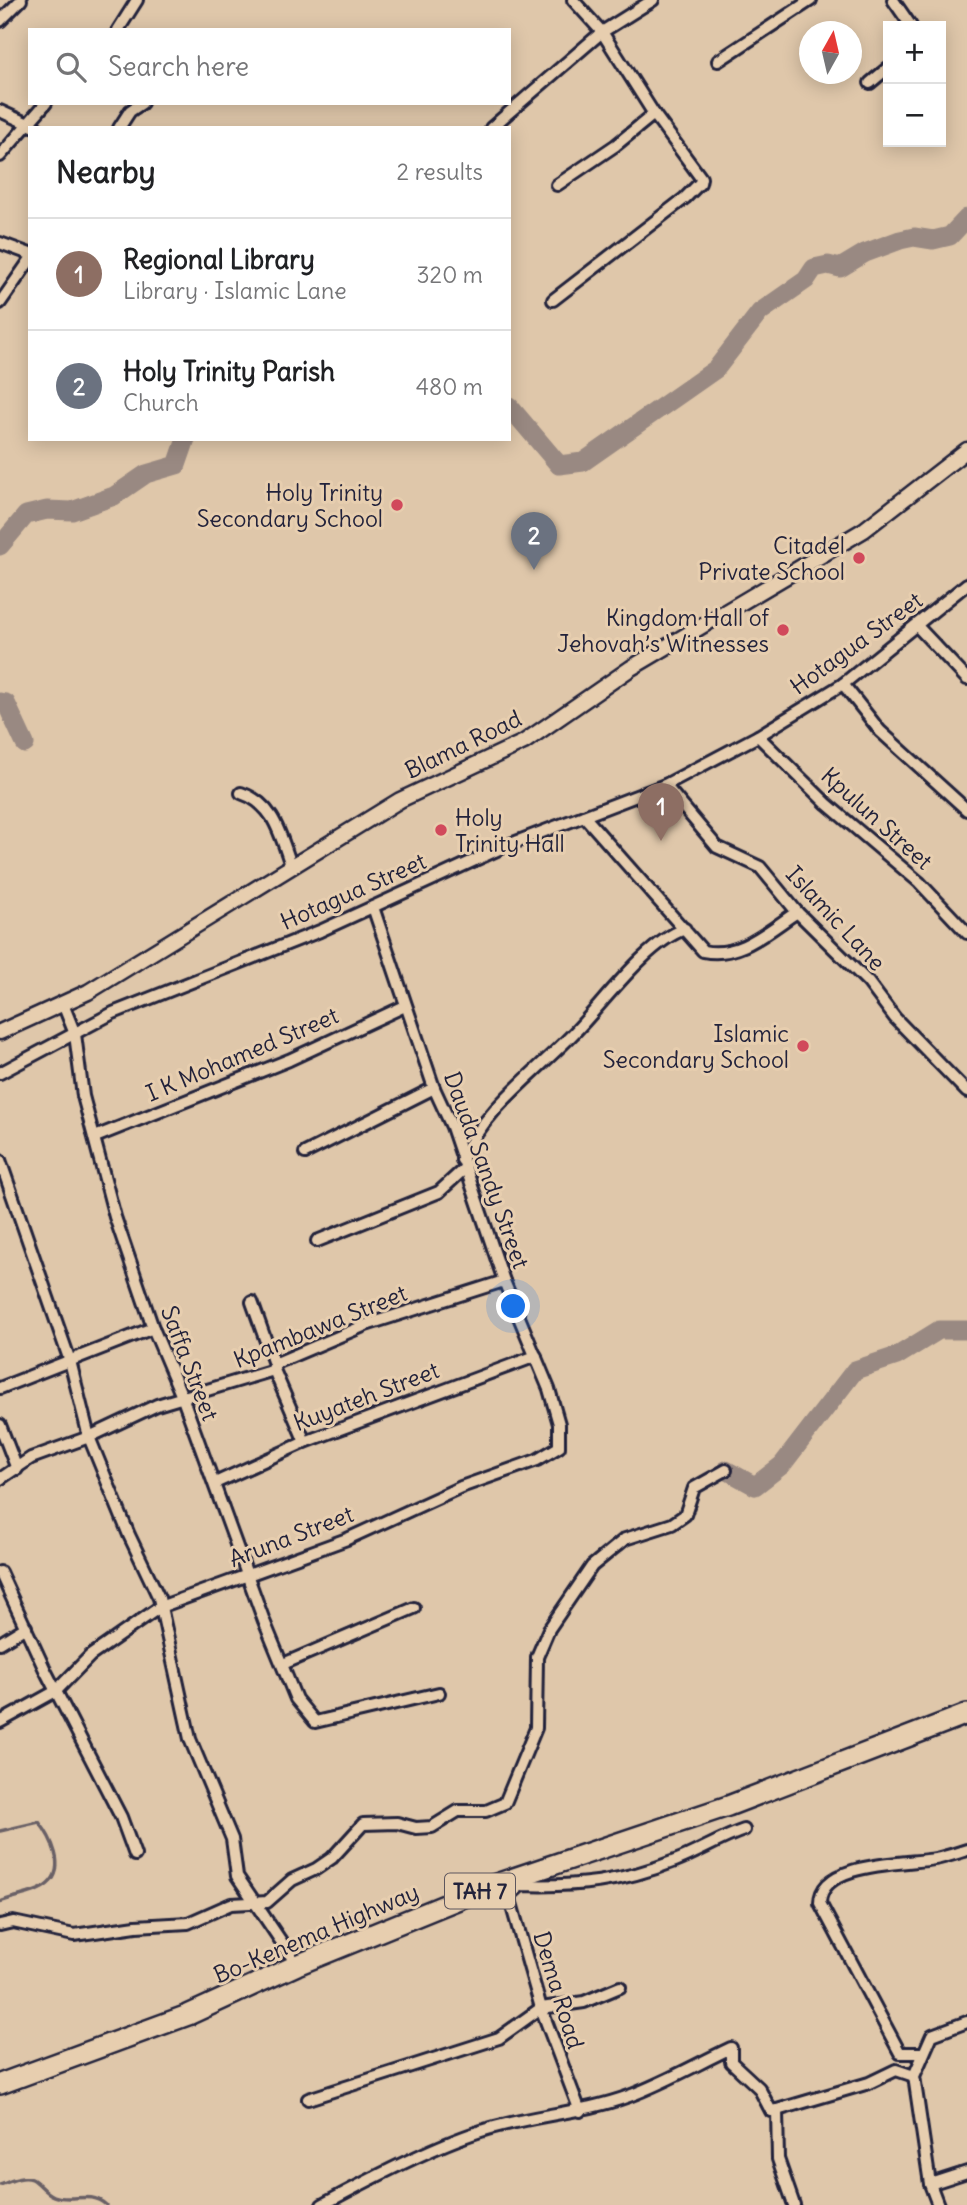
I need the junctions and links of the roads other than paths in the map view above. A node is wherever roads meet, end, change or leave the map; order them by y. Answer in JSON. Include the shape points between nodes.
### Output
{"nodes":[{"id":1,"x":21,"y":0,"type":"edge"},
{"id":2,"x":137,"y":0,"type":"edge"},
{"id":3,"x":573,"y":0,"type":"edge"},
{"id":4,"x":653,"y":0,"type":"edge"},
{"id":5,"x":811,"y":0,"type":"edge"},
{"id":6,"x":894,"y":0,"type":"edge"},
{"id":7,"x":0,"y":21,"type":"edge"},
{"id":8,"x":908,"y":21,"type":"edge"},
{"id":9,"x":119,"y":28,"type":"edge"},
{"id":10,"x":602,"y":32,"type":"junction"},
{"id":11,"x":718,"y":61,"type":"dead end"},
{"id":12,"x":883,"y":72,"type":"edge"},
{"id":13,"x":870,"y":83,"type":"dead end"},
{"id":14,"x":45,"y":105,"type":"edge"},
{"id":15,"x":139,"y":105,"type":"edge"},
{"id":16,"x":0,"y":111,"type":"edge"},
{"id":17,"x":654,"y":114,"type":"junction"},
{"id":18,"x":33,"y":125,"type":"edge"},
{"id":19,"x":121,"y":126,"type":"edge"},
{"id":20,"x":493,"y":126,"type":"edge"},
{"id":21,"x":28,"y":130,"type":"edge"},
{"id":22,"x":0,"y":156,"type":"edge"},
{"id":23,"x":557,"y":185,"type":"dead end"},
{"id":24,"x":0,"y":243,"type":"edge"},
{"id":25,"x":28,"y":253,"type":"edge"},
{"id":26,"x":28,"y":263,"type":"edge"},
{"id":27,"x":553,"y":300,"type":"dead end"},
{"id":28,"x":0,"y":303,"type":"edge"},
{"id":29,"x":967,"y":450,"type":"edge"},
{"id":30,"x":967,"y":584,"type":"edge"},
{"id":31,"x":917,"y":626,"type":"junction"},
{"id":32,"x":967,"y":679,"type":"edge"},
{"id":33,"x":843,"y":684,"type":"junction"},
{"id":34,"x":758,"y":736,"type":"junction"},
{"id":35,"x":665,"y":785,"type":"junction"},
{"id":36,"x":241,"y":793,"type":"dead end"},
{"id":37,"x":965,"y":803,"type":"edge"},
{"id":38,"x":584,"y":816,"type":"junction"},
{"id":39,"x":292,"y":865,"type":"junction"},
{"id":40,"x":373,"y":907,"type":"junction"},
{"id":41,"x":797,"y":912,"type":"junction"},
{"id":42,"x":685,"y":929,"type":"junction"},
{"id":43,"x":967,"y":933,"type":"edge"},
{"id":44,"x":63,"y":1004,"type":"junction"},
{"id":45,"x":405,"y":1006,"type":"junction"},
{"id":46,"x":0,"y":1032,"type":"edge"},
{"id":47,"x":75,"y":1034,"type":"junction"},
{"id":48,"x":0,"y":1073,"type":"edge"},
{"id":49,"x":434,"y":1088,"type":"junction"},
{"id":50,"x":967,"y":1092,"type":"edge"},
{"id":51,"x":95,"y":1138,"type":"junction"},
{"id":52,"x":305,"y":1153,"type":"dead end"},
{"id":53,"x":0,"y":1160,"type":"edge"},
{"id":54,"x":463,"y":1165,"type":"junction"},
{"id":55,"x":317,"y":1241,"type":"dead end"},
{"id":56,"x":504,"y":1281,"type":"junction"},
{"id":57,"x":252,"y":1302,"type":"dead end"},
{"id":58,"x":153,"y":1328,"type":"junction"},
{"id":59,"x":536,"y":1356,"type":"junction"},
{"id":60,"x":70,"y":1361,"type":"junction"},
{"id":61,"x":274,"y":1367,"type":"junction"},
{"id":62,"x":0,"y":1388,"type":"edge"},
{"id":63,"x":183,"y":1399,"type":"junction"},
{"id":64,"x":0,"y":1425,"type":"edge"},
{"id":65,"x":89,"y":1437,"type":"junction"},
{"id":66,"x":305,"y":1442,"type":"junction"},
{"id":67,"x":559,"y":1447,"type":"joint"},
{"id":68,"x":17,"y":1469,"type":"junction"},
{"id":69,"x":726,"y":1470,"type":"dead end"},
{"id":70,"x":0,"y":1479,"type":"edge"},
{"id":71,"x":215,"y":1483,"type":"junction"},
{"id":72,"x":0,"y":1572,"type":"edge"},
{"id":73,"x":248,"y":1575,"type":"junction"},
{"id":74,"x":160,"y":1607,"type":"junction"},
{"id":75,"x":414,"y":1608,"type":"dead end"},
{"id":76,"x":26,"y":1627,"type":"junction"},
{"id":77,"x":0,"y":1643,"type":"edge"},
{"id":78,"x":283,"y":1664,"type":"junction"},
{"id":79,"x":56,"y":1691,"type":"junction"},
{"id":80,"x":439,"y":1693,"type":"dead end"},
{"id":81,"x":967,"y":1714,"type":"edge"},
{"id":82,"x":0,"y":1722,"type":"edge"},
{"id":83,"x":744,"y":1830,"type":"dead end"},
{"id":84,"x":967,"y":1850,"type":"edge"},
{"id":85,"x":135,"y":1854,"type":"dead end"},
{"id":86,"x":503,"y":1890,"type":"junction"},
{"id":87,"x":258,"y":1904,"type":"junction"},
{"id":88,"x":0,"y":1925,"type":"edge"},
{"id":89,"x":297,"y":1965,"type":"junction"},
{"id":90,"x":620,"y":1987,"type":"dead end"},
{"id":91,"x":541,"y":2008,"type":"junction"},
{"id":92,"x":967,"y":2022,"type":"edge"},
{"id":93,"x":900,"y":2053,"type":"junction"},
{"id":94,"x":922,"y":2053,"type":"junction"},
{"id":95,"x":896,"y":2070,"type":"junction"},
{"id":96,"x":914,"y":2076,"type":"junction"},
{"id":97,"x":0,"y":2084,"type":"edge"},
{"id":98,"x":308,"y":2099,"type":"dead end"},
{"id":99,"x":777,"y":2110,"type":"junction"},
{"id":100,"x":580,"y":2111,"type":"junction"},
{"id":101,"x":967,"y":2172,"type":"edge"},
{"id":102,"x":930,"y":2184,"type":"junction"},
{"id":103,"x":323,"y":2205,"type":"edge"},
{"id":104,"x":794,"y":2205,"type":"edge"},
{"id":105,"x":938,"y":2205,"type":"edge"}],
"edges":[{"from":1,"to":7,"type":"street"},
{"from":2,"to":9,"type":"street"},
{"from":3,"to":10,"type":"street"},
{"from":4,"to":10,"type":"street"},
{"from":5,"to":11,"type":"street"},
{"from":6,"to":8,"type":"street"},
{"from":10,"to":17,"type":"street"},
{"from":10,"to":20,"type":"street"},
{"from":12,"to":13,"type":"street"},
{"from":14,"to":18,"type":"street"},
{"from":15,"to":19,"type":"street"},
{"from":16,"to":18,"type":"street"},
{"from":17,"to":23,"type":"street"},
{"from":17,"to":27,"type":"street","via":[[701,178],[700,183]]},
{"from":21,"to":22,"type":"street"},
{"from":24,"to":25,"type":"street"},
{"from":26,"to":28,"type":"street"},
{"from":29,"to":39,"type":"street","name":"Blama Road","via":[[864,530],[631,668],[524,742],[400,800]]},
{"from":30,"to":31,"type":"street","name":"Hotagua Street"},
{"from":31,"to":32,"type":"street"},
{"from":31,"to":33,"type":"street","name":"Hotagua Street"},
{"from":33,"to":34,"type":"street","name":"Hotagua Street"},
{"from":33,"to":37,"type":"street","via":[[880,731]]},
{"from":34,"to":35,"type":"street","name":"Hotagua Street"},
{"from":34,"to":43,"type":"street","name":"Kpulun Street","via":[[827,804],[919,882]]},
{"from":35,"to":38,"type":"street","name":"Hotagua Street"},
{"from":35,"to":41,"type":"street","name":"Islamic Lane","via":[[717,847],[760,867]]},
{"from":36,"to":39,"type":"street","via":[[260,800]]},
{"from":38,"to":40,"type":"street","name":"Hotagua Street"},
{"from":38,"to":42,"type":"street"},
{"from":39,"to":44,"type":"street","name":"Blama Road"},
{"from":40,"to":45,"type":"street","name":"Dauda Sandy Street"},
{"from":40,"to":47,"type":"street","name":"Hotagua Street","via":[[113,1013]]},
{"from":41,"to":42,"type":"street","via":[[734,952],[720,955],[703,951]]},
{"from":41,"to":50,"type":"street","name":"Islamic Lane","via":[[868,982],[895,1018]]},
{"from":42,"to":54,"type":"street","via":[[671,934],[628,972],[572,1036],[486,1121],[470,1142]]},
{"from":44,"to":46,"type":"street","name":"Blama Road"},
{"from":44,"to":47,"type":"street","name":"Saffa Street"},
{"from":45,"to":49,"type":"street","name":"Dauda Sandy Street"},
{"from":45,"to":51,"type":"street","name":"I K Mohamed Street","via":[[289,1060]]},
{"from":47,"to":48,"type":"street","name":"Hotagua Street"},
{"from":47,"to":51,"type":"street","name":"Saffa Street","via":[[83,1096]]},
{"from":49,"to":52,"type":"street"},
{"from":49,"to":54,"type":"street","name":"Dauda Sandy Street"},
{"from":51,"to":58,"type":"street","name":"Saffa Street","via":[[115,1217]]},
{"from":53,"to":60,"type":"street"},
{"from":54,"to":55,"type":"street","via":[[429,1196]]},
{"from":54,"to":56,"type":"street","name":"Dauda Sandy Street"},
{"from":56,"to":59,"type":"street","name":"Dauda Sandy Street"},
{"from":56,"to":61,"type":"street","name":"Kpambawa Street","via":[[366,1325]]},
{"from":57,"to":61,"type":"street"},
{"from":58,"to":60,"type":"street"},
{"from":58,"to":63,"type":"street","name":"Saffa Street"},
{"from":59,"to":66,"type":"street","name":"Kuyateh Street"},
{"from":59,"to":67,"type":"street","name":"Dauda Sandy Street","via":[[559,1424]]},
{"from":60,"to":62,"type":"street"},
{"from":60,"to":65,"type":"street"},
{"from":61,"to":63,"type":"street","name":"Kpambawa Street"},
{"from":61,"to":66,"type":"street"},
{"from":63,"to":65,"type":"street","name":"Kpambawa Street","via":[[157,1405]]},
{"from":63,"to":71,"type":"street","name":"Saffa Street"},
{"from":64,"to":68,"type":"street"},
{"from":65,"to":68,"type":"street","name":"Kpambawa Street","via":[[44,1452]]},
{"from":65,"to":74,"type":"street"},
{"from":66,"to":71,"type":"street","name":"Kuyateh Street"},
{"from":67,"to":73,"type":"street","name":"Aruna Street","via":[[347,1539]]},
{"from":68,"to":70,"type":"street","name":"Kpambawa Street"},
{"from":69,"to":87,"type":"street","via":[[694,1488],[685,1515],[672,1524],[625,1539],[592,1566],[549,1629],[537,1657],[537,1728],[505,1804],[486,1811],[458,1811],[432,1827],[363,1824],[332,1858]]},
{"from":71,"to":73,"type":"street","name":"Saffa Street"},
{"from":72,"to":76,"type":"street"},
{"from":73,"to":74,"type":"street","name":"Aruna Street"},
{"from":73,"to":78,"type":"street","name":"Saffa Street"},
{"from":74,"to":79,"type":"street","name":"Aruna Street","via":[[90,1656]]},
{"from":74,"to":87,"type":"street","via":[[190,1739],[232,1839],[237,1876]]},
{"from":75,"to":78,"type":"street"},
{"from":76,"to":77,"type":"street"},
{"from":76,"to":79,"type":"street"},
{"from":78,"to":80,"type":"street","name":"Saffa Street","via":[[296,1699],[316,1722]]},
{"from":79,"to":82,"type":"street","name":"Aruna Street"},
{"from":79,"to":85,"type":"street","via":[[121,1817]]},
{"from":81,"to":86,"type":"highway","name":"Bo-Kenema Highway","number":"TAH 7"},
{"from":83,"to":86,"type":"street","via":[[634,1875],[573,1887],[521,1885]]},
{"from":84,"to":93,"type":"street","via":[[933,1860],[887,1862],[850,1872],[820,1894],[820,1903]]},
{"from":86,"to":89,"type":"highway","name":"Bo-Kenema Highway","number":"TAH 7"},
{"from":86,"to":91,"type":"street","name":"Dema Road"},
{"from":87,"to":88,"type":"street","via":[[231,1904],[188,1923],[74,1935],[13,1922]]},
{"from":87,"to":89,"type":"street"},
{"from":89,"to":97,"type":"highway","name":"Bo-Kenema Highway","number":"TAH 7","via":[[188,2015]]},
{"from":90,"to":91,"type":"street","via":[[584,2002]]},
{"from":91,"to":98,"type":"street","via":[[499,2038]]},
{"from":91,"to":100,"type":"street","name":"Dema Road"},
{"from":92,"to":94,"type":"street","via":[[932,2035]]},
{"from":93,"to":94,"type":"street"},
{"from":93,"to":95,"type":"street"},
{"from":94,"to":96,"type":"street"},
{"from":95,"to":96,"type":"street"},
{"from":95,"to":99,"type":"street"},
{"from":96,"to":102,"type":"street"},
{"from":99,"to":100,"type":"street","via":[[771,2111],[759,2088],[731,2062],[731,2048],[630,2095]]},
{"from":99,"to":104,"type":"street","via":[[778,2159]]},
{"from":100,"to":103,"type":"street","via":[[539,2115],[478,2132]]},
{"from":101,"to":102,"type":"street"},
{"from":102,"to":105,"type":"street"}]}
